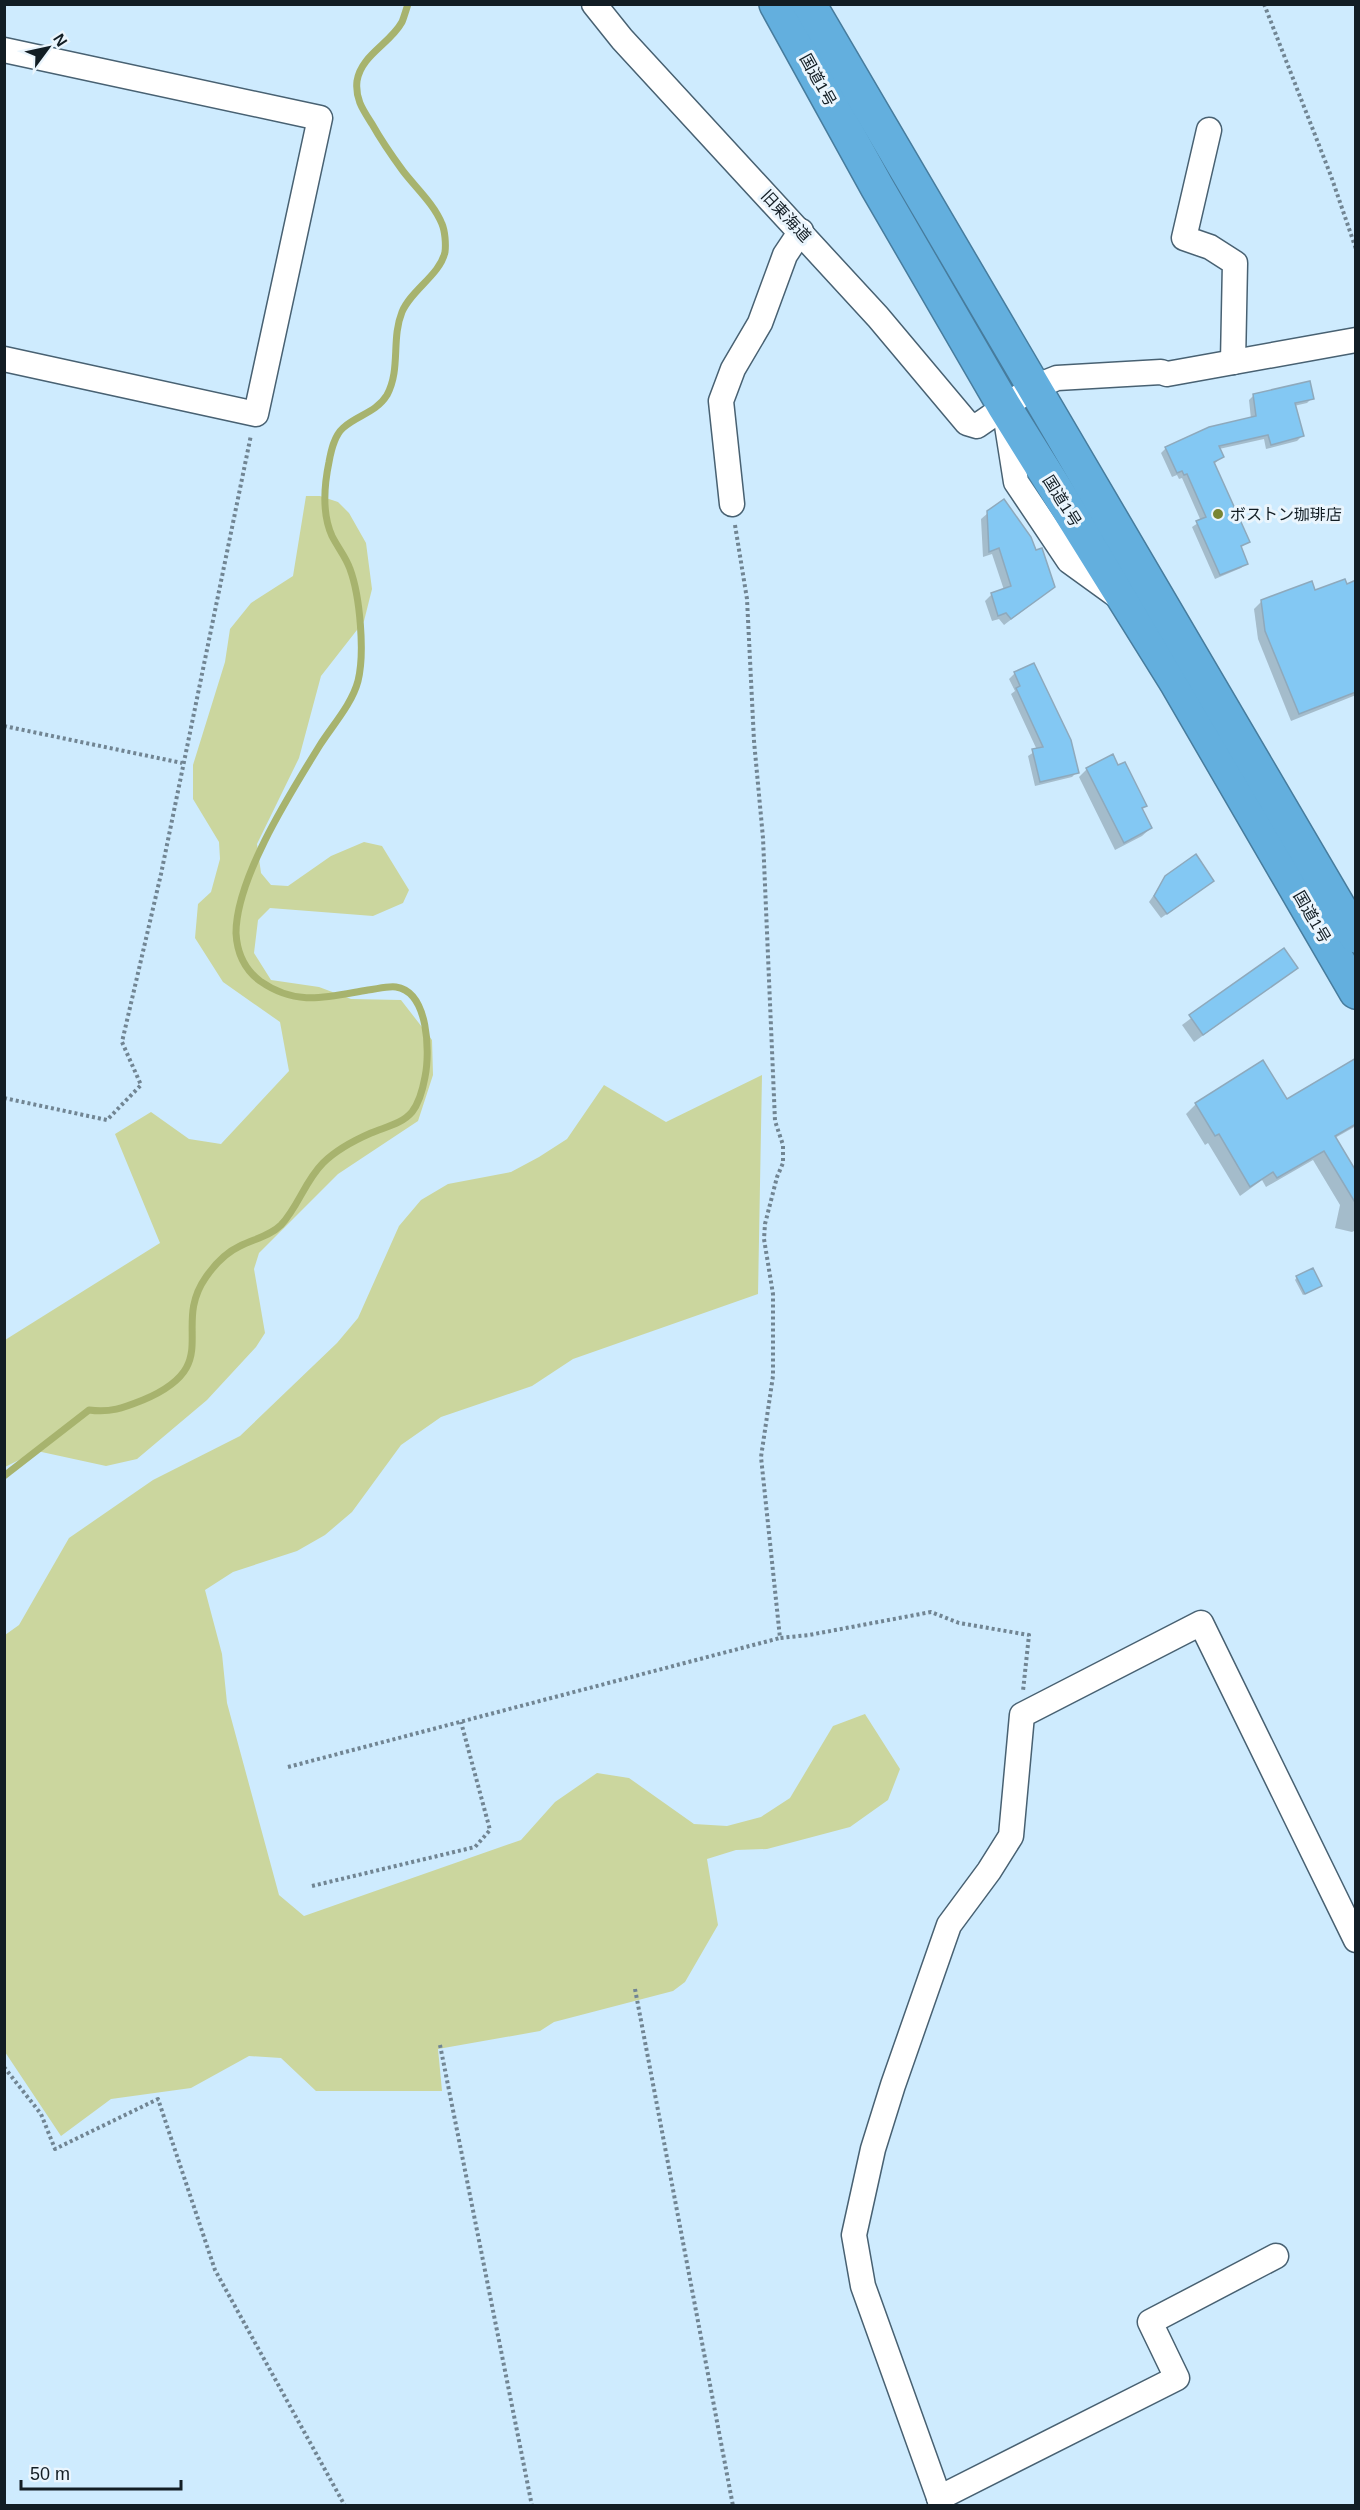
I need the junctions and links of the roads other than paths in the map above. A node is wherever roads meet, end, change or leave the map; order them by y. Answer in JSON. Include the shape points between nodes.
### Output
{"nodes":[{"id":1,"x":594,"y":4,"type":"edge"},
{"id":2,"x":776,"y":4,"type":"edge"},
{"id":3,"x":809,"y":4,"type":"edge"},
{"id":4,"x":4,"y":50,"type":"edge"},
{"id":5,"x":1209,"y":130,"type":"dead end"},
{"id":6,"x":801,"y":231,"type":"junction"},
{"id":7,"x":1356,"y":340,"type":"edge"},
{"id":8,"x":4,"y":359,"type":"edge"},
{"id":9,"x":1233,"y":362,"type":"junction"},
{"id":10,"x":1032,"y":388,"type":"junction"},
{"id":11,"x":1004,"y":406,"type":"junction"},
{"id":12,"x":732,"y":504,"type":"road end"},
{"id":13,"x":1123,"y":600,"type":"junction"},
{"id":14,"x":1356,"y":936,"type":"edge"},
{"id":15,"x":1356,"y":993,"type":"edge"},
{"id":16,"x":1356,"y":1940,"type":"edge"},
{"id":17,"x":1276,"y":2256,"type":"dead end"},
{"id":18,"x":941,"y":2502,"type":"edge"}],
"edges":[{"from":1,"to":6,"type":"street","name":"旧東海道","via":[[651,71]]},
{"from":2,"to":11,"type":"highway","name":"国道1号"},
{"from":3,"to":10,"type":"highway","name":"国道1号"},
{"from":4,"to":8,"type":"street","via":[[320,118],[256,414]]},
{"from":5,"to":9,"type":"street","via":[[1184,238],[1210,247],[1234,263]]},
{"from":6,"to":11,"type":"street","name":"旧東海道","via":[[967,423],[977,426]]},
{"from":6,"to":12,"type":"street","via":[[785,255],[760,323],[732,369],[722,401]]},
{"from":7,"to":9,"type":"street"},
{"from":9,"to":10,"type":"street","via":[[1167,374],[1057,378]]},
{"from":10,"to":11,"type":"street"},
{"from":10,"to":14,"type":"highway","name":"国道1号"},
{"from":11,"to":13,"type":"highway","name":"国道1号"},
{"from":11,"to":13,"type":"street","via":[[1016,482],[1069,561]]},
{"from":13,"to":15,"type":"highway","name":"国道1号","via":[[1176,682]]},
{"from":16,"to":18,"type":"street","via":[[1201,1623],[1022,1715],[1011,1836],[949,1925],[873,2150],[854,2235],[863,2286]]},
{"from":17,"to":18,"type":"street","via":[[1150,2322],[1177,2378]]}]}
